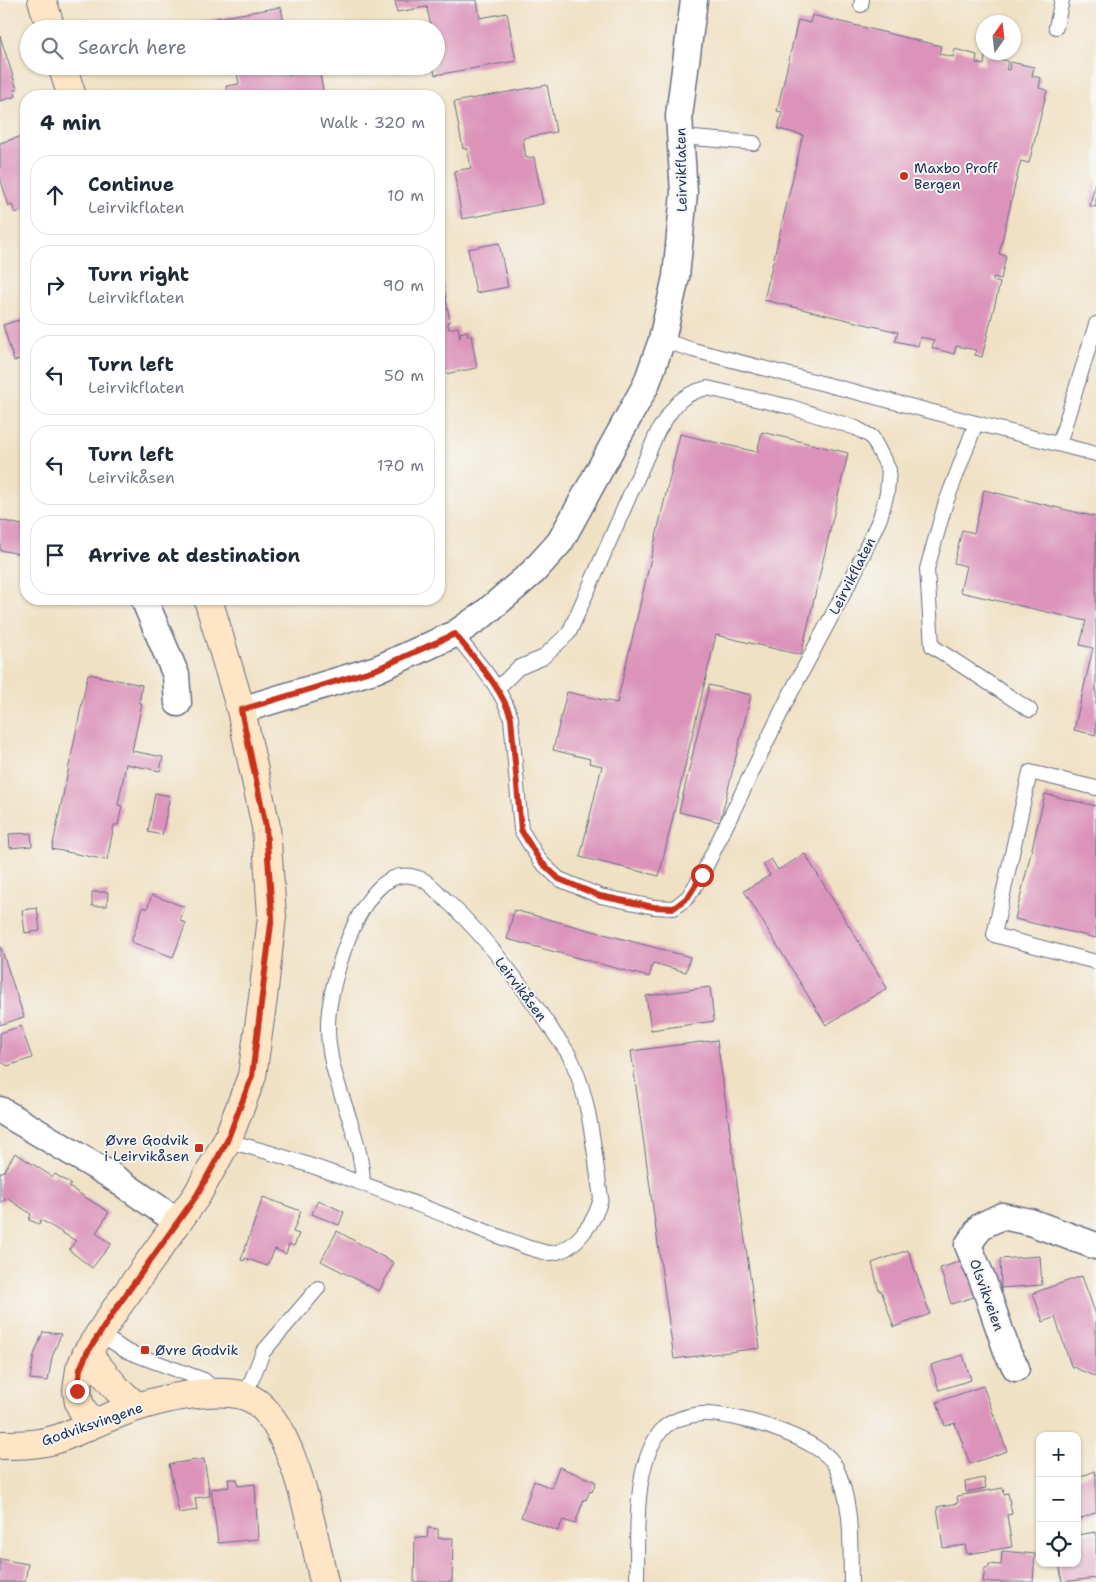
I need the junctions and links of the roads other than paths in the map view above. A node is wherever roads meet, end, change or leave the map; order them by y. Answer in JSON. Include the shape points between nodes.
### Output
{"nodes":[{"id":1,"x":42,"y":0,"type":"edge"},
{"id":2,"x":694,"y":0,"type":"edge"},
{"id":3,"x":1062,"y":0,"type":"edge"},
{"id":4,"x":48,"y":20,"type":"edge"},
{"id":5,"x":1056,"y":27,"type":"dead end"},
{"id":6,"x":65,"y":75,"type":"edge"},
{"id":7,"x":70,"y":90,"type":"edge"},
{"id":8,"x":680,"y":138,"type":"junction"},
{"id":9,"x":754,"y":143,"type":"dead end"},
{"id":10,"x":1096,"y":324,"type":"edge"},
{"id":11,"x":662,"y":340,"type":"junction"},
{"id":12,"x":976,"y":423,"type":"junction"},
{"id":13,"x":1059,"y":444,"type":"junction"},
{"id":14,"x":1096,"y":454,"type":"edge"},
{"id":15,"x":147,"y":605,"type":"edge"},
{"id":16,"x":210,"y":605,"type":"edge"},
{"id":17,"x":455,"y":634,"type":"junction"},
{"id":18,"x":497,"y":690,"type":"junction"},
{"id":19,"x":178,"y":703,"type":"dead end"},
{"id":20,"x":241,"y":710,"type":"junction"},
{"id":21,"x":1030,"y":710,"type":"dead end"},
{"id":22,"x":1096,"y":788,"type":"edge"},
{"id":23,"x":1096,"y":962,"type":"edge"},
{"id":24,"x":0,"y":1110,"type":"edge"},
{"id":25,"x":227,"y":1141,"type":"junction"},
{"id":26,"x":363,"y":1183,"type":"junction"},
{"id":27,"x":178,"y":1222,"type":"junction"},
{"id":28,"x":1096,"y":1246,"type":"edge"},
{"id":29,"x":318,"y":1288,"type":"dead end"},
{"id":30,"x":93,"y":1343,"type":"junction"},
{"id":31,"x":1016,"y":1368,"type":"dead end"},
{"id":32,"x":232,"y":1395,"type":"junction"},
{"id":33,"x":137,"y":1407,"type":"junction"},
{"id":34,"x":90,"y":1425,"type":"junction"},
{"id":35,"x":0,"y":1445,"type":"edge"},
{"id":36,"x":324,"y":1582,"type":"edge"},
{"id":37,"x":637,"y":1582,"type":"edge"},
{"id":38,"x":851,"y":1582,"type":"edge"}],
"edges":[{"from":1,"to":4,"type":"main road"},
{"from":2,"to":8,"type":"street","name":"Leirvikflaten","via":[[679,116]]},
{"from":3,"to":5,"type":"lane"},
{"from":6,"to":7,"type":"main road"},
{"from":8,"to":9,"type":"lane"},
{"from":8,"to":11,"type":"street","name":"Leirvikflaten","via":[[684,193],[677,268]]},
{"from":10,"to":13,"type":"lane"},
{"from":11,"to":12,"type":"lane"},
{"from":11,"to":17,"type":"street","name":"Leirvikflaten","via":[[646,384],[560,542],[533,572]]},
{"from":12,"to":13,"type":"lane"},
{"from":12,"to":21,"type":"lane","via":[[944,505],[927,569],[932,646]]},
{"from":13,"to":14,"type":"lane"},
{"from":15,"to":19,"type":"street","via":[[176,675]]},
{"from":16,"to":20,"type":"main road"},
{"from":17,"to":18,"type":"lane","name":"Leirvikflaten"},
{"from":17,"to":20,"type":"street","name":"Leirvikflaten","via":[[377,669]]},
{"from":18,"to":18,"type":"lane","name":"Leirvikflaten","via":[[511,718],[521,830],[540,861],[559,879],[600,896],[674,908],[688,897],[702,875],[880,518],[887,493],[888,470],[872,437],[856,428],[791,407],[707,388],[677,401],[658,431],[569,633],[542,658],[518,668]]},
{"from":20,"to":25,"type":"main road","via":[[266,827],[272,916],[252,1076]]},
{"from":22,"to":23,"type":"lane","via":[[1030,772],[994,935]]},
{"from":24,"to":27,"type":"street","via":[[110,1175]]},
{"from":25,"to":26,"type":"lane","name":"Leirvikåsen","via":[[272,1152]]},
{"from":25,"to":27,"type":"main road"},
{"from":26,"to":26,"type":"lane","name":"Leirvikåsen","via":[[548,1253],[562,1250],[590,1226],[598,1213],[601,1198],[585,1105],[572,1061],[519,984],[460,914],[424,880],[408,876],[379,886],[354,926],[336,971],[329,1012],[328,1048],[354,1129]]},
{"from":27,"to":30,"type":"main road"},
{"from":28,"to":31,"type":"street","name":"Olsvikveien","via":[[1030,1222],[1002,1216],[981,1226],[968,1245]]},
{"from":29,"to":32,"type":"lane","via":[[263,1352]]},
{"from":30,"to":32,"type":"lane","via":[[126,1351],[204,1380]]},
{"from":30,"to":33,"type":"main road","via":[[117,1389]]},
{"from":30,"to":34,"type":"main road","via":[[80,1369],[77,1391]]},
{"from":32,"to":33,"type":"main road","name":"Godviksvingene","via":[[190,1395]]},
{"from":32,"to":36,"type":"main road","via":[[258,1402],[282,1436],[306,1504]]},
{"from":33,"to":34,"type":"main road","name":"Godviksvingene"},
{"from":34,"to":35,"type":"main road","name":"Godviksvingene","via":[[58,1438],[28,1445]]},
{"from":37,"to":38,"type":"lane","via":[[640,1492],[646,1458],[660,1431],[671,1422],[702,1414],[744,1420],[800,1437],[828,1456],[835,1465],[849,1506]]}]}
